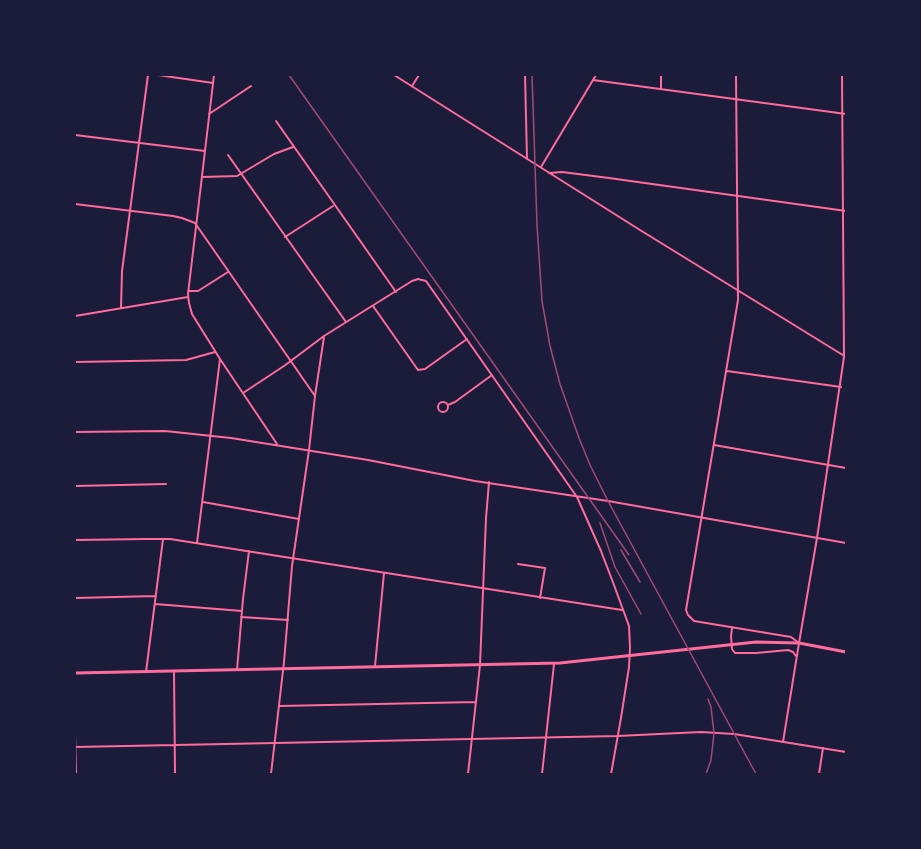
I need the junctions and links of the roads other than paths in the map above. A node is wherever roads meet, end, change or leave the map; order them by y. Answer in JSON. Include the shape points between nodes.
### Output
{"nodes":[{"id":1,"x":148,"y":75,"type":"edge"},
{"id":2,"x":158,"y":75,"type":"edge"},
{"id":3,"x":214,"y":75,"type":"edge"},
{"id":4,"x":394,"y":75,"type":"edge"},
{"id":5,"x":419,"y":75,"type":"edge"},
{"id":6,"x":525,"y":75,"type":"edge"},
{"id":7,"x":596,"y":75,"type":"edge"},
{"id":8,"x":661,"y":75,"type":"edge"},
{"id":9,"x":736,"y":75,"type":"edge"},
{"id":10,"x":842,"y":75,"type":"edge"},
{"id":11,"x":593,"y":80,"type":"junction"},
{"id":12,"x":213,"y":84,"type":"junction"},
{"id":13,"x":251,"y":86,"type":"dead end"},
{"id":14,"x":412,"y":86,"type":"junction"},
{"id":15,"x":661,"y":89,"type":"junction"},
{"id":16,"x":736,"y":100,"type":"junction"},
{"id":17,"x":209,"y":114,"type":"junction"},
{"id":18,"x":844,"y":114,"type":"edge"},
{"id":19,"x":276,"y":121,"type":"dead end"},
{"id":20,"x":75,"y":135,"type":"edge"},
{"id":21,"x":139,"y":143,"type":"junction"},
{"id":22,"x":293,"y":147,"type":"junction"},
{"id":23,"x":205,"y":151,"type":"junction"},
{"id":24,"x":228,"y":155,"type":"dead end"},
{"id":25,"x":527,"y":159,"type":"junction"},
{"id":26,"x":541,"y":167,"type":"junction"},
{"id":27,"x":549,"y":173,"type":"junction"},
{"id":28,"x":242,"y":174,"type":"junction"},
{"id":29,"x":202,"y":177,"type":"junction"},
{"id":30,"x":737,"y":196,"type":"junction"},
{"id":31,"x":75,"y":204,"type":"edge"},
{"id":32,"x":334,"y":205,"type":"junction"},
{"id":33,"x":130,"y":210,"type":"junction"},
{"id":34,"x":845,"y":211,"type":"edge"},
{"id":35,"x":196,"y":225,"type":"junction"},
{"id":36,"x":285,"y":237,"type":"junction"},
{"id":37,"x":229,"y":272,"type":"junction"},
{"id":38,"x":738,"y":290,"type":"junction"},
{"id":39,"x":189,"y":291,"type":"junction"},
{"id":40,"x":396,"y":292,"type":"junction"},
{"id":41,"x":188,"y":297,"type":"junction"},
{"id":42,"x":373,"y":306,"type":"junction"},
{"id":43,"x":121,"y":308,"type":"junction"},
{"id":44,"x":75,"y":316,"type":"edge"},
{"id":45,"x":347,"y":323,"type":"junction"},
{"id":46,"x":324,"y":336,"type":"junction"},
{"id":47,"x":467,"y":339,"type":"junction"},
{"id":48,"x":216,"y":352,"type":"junction"},
{"id":49,"x":845,"y":357,"type":"edge"},
{"id":50,"x":220,"y":359,"type":"junction"},
{"id":51,"x":290,"y":361,"type":"junction"},
{"id":52,"x":75,"y":362,"type":"edge"},
{"id":53,"x":727,"y":371,"type":"junction"},
{"id":54,"x":492,"y":375,"type":"junction"},
{"id":55,"x":841,"y":387,"type":"junction"},
{"id":56,"x":243,"y":393,"type":"junction"},
{"id":57,"x":315,"y":396,"type":"junction"},
{"id":58,"x":448,"y":405,"type":"dead end"},
{"id":59,"x":75,"y":432,"type":"edge"},
{"id":60,"x":211,"y":435,"type":"junction"},
{"id":61,"x":278,"y":445,"type":"junction"},
{"id":62,"x":714,"y":445,"type":"junction"},
{"id":63,"x":309,"y":450,"type":"junction"},
{"id":64,"x":828,"y":465,"type":"junction"},
{"id":65,"x":846,"y":468,"type":"edge"},
{"id":66,"x":489,"y":482,"type":"junction"},
{"id":67,"x":166,"y":484,"type":"dead end"},
{"id":68,"x":75,"y":486,"type":"edge"},
{"id":69,"x":577,"y":496,"type":"junction"},
{"id":70,"x":202,"y":502,"type":"junction"},
{"id":71,"x":702,"y":518,"type":"junction"},
{"id":72,"x":299,"y":519,"type":"junction"},
{"id":73,"x":817,"y":538,"type":"junction"},
{"id":74,"x":163,"y":539,"type":"junction"},
{"id":75,"x":75,"y":540,"type":"edge"},
{"id":76,"x":197,"y":543,"type":"junction"},
{"id":77,"x":846,"y":543,"type":"edge"},
{"id":78,"x":249,"y":551,"type":"junction"},
{"id":79,"x":293,"y":558,"type":"junction"},
{"id":80,"x":518,"y":564,"type":"dead end"},
{"id":81,"x":384,"y":573,"type":"junction"},
{"id":82,"x":483,"y":588,"type":"junction"},
{"id":83,"x":156,"y":596,"type":"junction"},
{"id":84,"x":75,"y":598,"type":"edge"},
{"id":85,"x":540,"y":598,"type":"junction"},
{"id":86,"x":155,"y":604,"type":"junction"},
{"id":87,"x":623,"y":610,"type":"junction"},
{"id":88,"x":242,"y":611,"type":"junction"},
{"id":89,"x":241,"y":617,"type":"junction"},
{"id":90,"x":288,"y":620,"type":"junction"},
{"id":91,"x":732,"y":628,"type":"junction"},
{"id":92,"x":799,"y":643,"type":"junction"},
{"id":93,"x":846,"y":652,"type":"edge"},
{"id":94,"x":796,"y":657,"type":"junction"},
{"id":95,"x":554,"y":664,"type":"junction"},
{"id":96,"x":480,"y":665,"type":"junction"},
{"id":97,"x":375,"y":667,"type":"junction"},
{"id":98,"x":283,"y":669,"type":"junction"},
{"id":99,"x":237,"y":670,"type":"junction"},
{"id":100,"x":174,"y":671,"type":"junction"},
{"id":101,"x":146,"y":672,"type":"junction"},
{"id":102,"x":75,"y":673,"type":"edge"},
{"id":103,"x":476,"y":702,"type":"junction"},
{"id":104,"x":279,"y":706,"type":"junction"},
{"id":105,"x":75,"y":733,"type":"edge"},
{"id":106,"x":617,"y":736,"type":"junction"},
{"id":107,"x":546,"y":738,"type":"junction"},
{"id":108,"x":472,"y":739,"type":"junction"},
{"id":109,"x":783,"y":742,"type":"junction"},
{"id":110,"x":275,"y":743,"type":"junction"},
{"id":111,"x":175,"y":745,"type":"junction"},
{"id":112,"x":75,"y":747,"type":"edge"},
{"id":113,"x":823,"y":748,"type":"junction"},
{"id":114,"x":846,"y":752,"type":"edge"},
{"id":115,"x":76,"y":774,"type":"edge"},
{"id":116,"x":175,"y":774,"type":"edge"},
{"id":117,"x":272,"y":774,"type":"edge"},
{"id":118,"x":468,"y":774,"type":"edge"},
{"id":119,"x":542,"y":774,"type":"edge"},
{"id":120,"x":611,"y":774,"type":"edge"},
{"id":121,"x":819,"y":774,"type":"edge"}],
"edges":[{"from":1,"to":21,"type":"street"},
{"from":2,"to":12,"type":"street"},
{"from":3,"to":12,"type":"street"},
{"from":4,"to":14,"type":"street"},
{"from":5,"to":14,"type":"street"},
{"from":6,"to":25,"type":"street"},
{"from":7,"to":11,"type":"street"},
{"from":8,"to":15,"type":"street"},
{"from":9,"to":16,"type":"street"},
{"from":10,"to":18,"type":"street"},
{"from":11,"to":15,"type":"street"},
{"from":11,"to":26,"type":"street"},
{"from":12,"to":17,"type":"street"},
{"from":13,"to":17,"type":"street"},
{"from":14,"to":25,"type":"street"},
{"from":15,"to":16,"type":"street"},
{"from":16,"to":18,"type":"street"},
{"from":16,"to":30,"type":"street"},
{"from":17,"to":23,"type":"street"},
{"from":18,"to":34,"type":"street"},
{"from":19,"to":22,"type":"street"},
{"from":20,"to":21,"type":"street"},
{"from":21,"to":23,"type":"street"},
{"from":21,"to":33,"type":"street"},
{"from":22,"to":28,"type":"street"},
{"from":22,"to":32,"type":"street"},
{"from":23,"to":29,"type":"street"},
{"from":24,"to":28,"type":"street"},
{"from":25,"to":26,"type":"street"},
{"from":26,"to":27,"type":"street"},
{"from":27,"to":30,"type":"street"},
{"from":27,"to":38,"type":"street"},
{"from":28,"to":29,"type":"street"},
{"from":28,"to":36,"type":"street"},
{"from":29,"to":35,"type":"street"},
{"from":30,"to":34,"type":"street"},
{"from":30,"to":38,"type":"street"},
{"from":31,"to":33,"type":"street"},
{"from":32,"to":36,"type":"street"},
{"from":32,"to":40,"type":"street"},
{"from":33,"to":35,"type":"street","via":[[182,218]]},
{"from":33,"to":43,"type":"street"},
{"from":34,"to":49,"type":"street"},
{"from":35,"to":37,"type":"street"},
{"from":35,"to":39,"type":"street"},
{"from":36,"to":45,"type":"street"},
{"from":37,"to":39,"type":"street","via":[[198,291]]},
{"from":37,"to":51,"type":"street"},
{"from":38,"to":49,"type":"street"},
{"from":38,"to":53,"type":"street"},
{"from":39,"to":41,"type":"street"},
{"from":40,"to":42,"type":"street"},
{"from":40,"to":47,"type":"street","via":[[423,280]]},
{"from":41,"to":43,"type":"street"},
{"from":41,"to":48,"type":"street","via":[[192,314]]},
{"from":42,"to":45,"type":"street"},
{"from":42,"to":47,"type":"street","via":[[418,370]]},
{"from":43,"to":44,"type":"street"},
{"from":45,"to":46,"type":"street"},
{"from":46,"to":51,"type":"street"},
{"from":46,"to":57,"type":"street"},
{"from":47,"to":54,"type":"street"},
{"from":48,"to":50,"type":"street"},
{"from":48,"to":52,"type":"street","via":[[186,360]]},
{"from":49,"to":55,"type":"street"},
{"from":50,"to":56,"type":"street"},
{"from":50,"to":60,"type":"street"},
{"from":51,"to":56,"type":"street"},
{"from":51,"to":57,"type":"street"},
{"from":53,"to":55,"type":"street"},
{"from":53,"to":62,"type":"street"},
{"from":54,"to":58,"type":"street"},
{"from":54,"to":69,"type":"street"},
{"from":55,"to":64,"type":"street"},
{"from":56,"to":61,"type":"street"},
{"from":57,"to":63,"type":"street"},
{"from":59,"to":60,"type":"street"},
{"from":60,"to":61,"type":"street"},
{"from":60,"to":70,"type":"street"},
{"from":61,"to":63,"type":"street"},
{"from":62,"to":64,"type":"street"},
{"from":62,"to":71,"type":"street"},
{"from":63,"to":66,"type":"street"},
{"from":63,"to":72,"type":"street"},
{"from":64,"to":65,"type":"street"},
{"from":64,"to":73,"type":"street"},
{"from":66,"to":69,"type":"street"},
{"from":66,"to":82,"type":"street"},
{"from":67,"to":68,"type":"street"},
{"from":69,"to":71,"type":"street"},
{"from":69,"to":87,"type":"street"},
{"from":70,"to":72,"type":"street"},
{"from":70,"to":76,"type":"street"},
{"from":71,"to":73,"type":"street"},
{"from":71,"to":91,"type":"street","via":[[686,610],[694,621]]},
{"from":72,"to":79,"type":"street"},
{"from":73,"to":77,"type":"street"},
{"from":73,"to":92,"type":"street"},
{"from":74,"to":75,"type":"street"},
{"from":74,"to":76,"type":"street"},
{"from":74,"to":83,"type":"street"},
{"from":76,"to":78,"type":"street"},
{"from":78,"to":79,"type":"street"},
{"from":78,"to":88,"type":"street"},
{"from":79,"to":81,"type":"street"},
{"from":79,"to":90,"type":"street"},
{"from":80,"to":85,"type":"street","via":[[545,568]]},
{"from":81,"to":82,"type":"street"},
{"from":81,"to":97,"type":"street"},
{"from":82,"to":85,"type":"street"},
{"from":82,"to":96,"type":"street"},
{"from":83,"to":84,"type":"street"},
{"from":83,"to":86,"type":"street"},
{"from":85,"to":87,"type":"street"},
{"from":86,"to":88,"type":"street"},
{"from":86,"to":101,"type":"street"},
{"from":87,"to":106,"type":"street","via":[[630,648]]},
{"from":88,"to":89,"type":"street"},
{"from":89,"to":90,"type":"street"},
{"from":89,"to":99,"type":"street"},
{"from":90,"to":98,"type":"street"},
{"from":91,"to":92,"type":"street","via":[[791,636]]},
{"from":91,"to":94,"type":"street","via":[[735,653],[788,650]]},
{"from":92,"to":93,"type":"main road"},
{"from":92,"to":94,"type":"street"},
{"from":92,"to":95,"type":"main road","via":[[756,642]]},
{"from":94,"to":109,"type":"street"},
{"from":95,"to":96,"type":"main road"},
{"from":95,"to":107,"type":"street"},
{"from":96,"to":97,"type":"main road"},
{"from":96,"to":103,"type":"street"},
{"from":97,"to":98,"type":"main road"},
{"from":98,"to":99,"type":"main road"},
{"from":98,"to":104,"type":"street"},
{"from":99,"to":100,"type":"main road"},
{"from":100,"to":101,"type":"main road"},
{"from":100,"to":111,"type":"street"},
{"from":101,"to":102,"type":"main road"},
{"from":103,"to":104,"type":"street"},
{"from":103,"to":108,"type":"street"},
{"from":104,"to":110,"type":"street"},
{"from":105,"to":112,"type":"street"},
{"from":106,"to":107,"type":"street"},
{"from":106,"to":109,"type":"street","via":[[714,733]]},
{"from":106,"to":120,"type":"street"},
{"from":107,"to":108,"type":"street"},
{"from":107,"to":119,"type":"street"},
{"from":108,"to":110,"type":"street"},
{"from":108,"to":118,"type":"street"},
{"from":109,"to":113,"type":"street"},
{"from":110,"to":111,"type":"street"},
{"from":110,"to":117,"type":"street"},
{"from":111,"to":112,"type":"street"},
{"from":111,"to":116,"type":"street"},
{"from":112,"to":115,"type":"street"},
{"from":113,"to":114,"type":"street"},
{"from":113,"to":121,"type":"street"}]}
